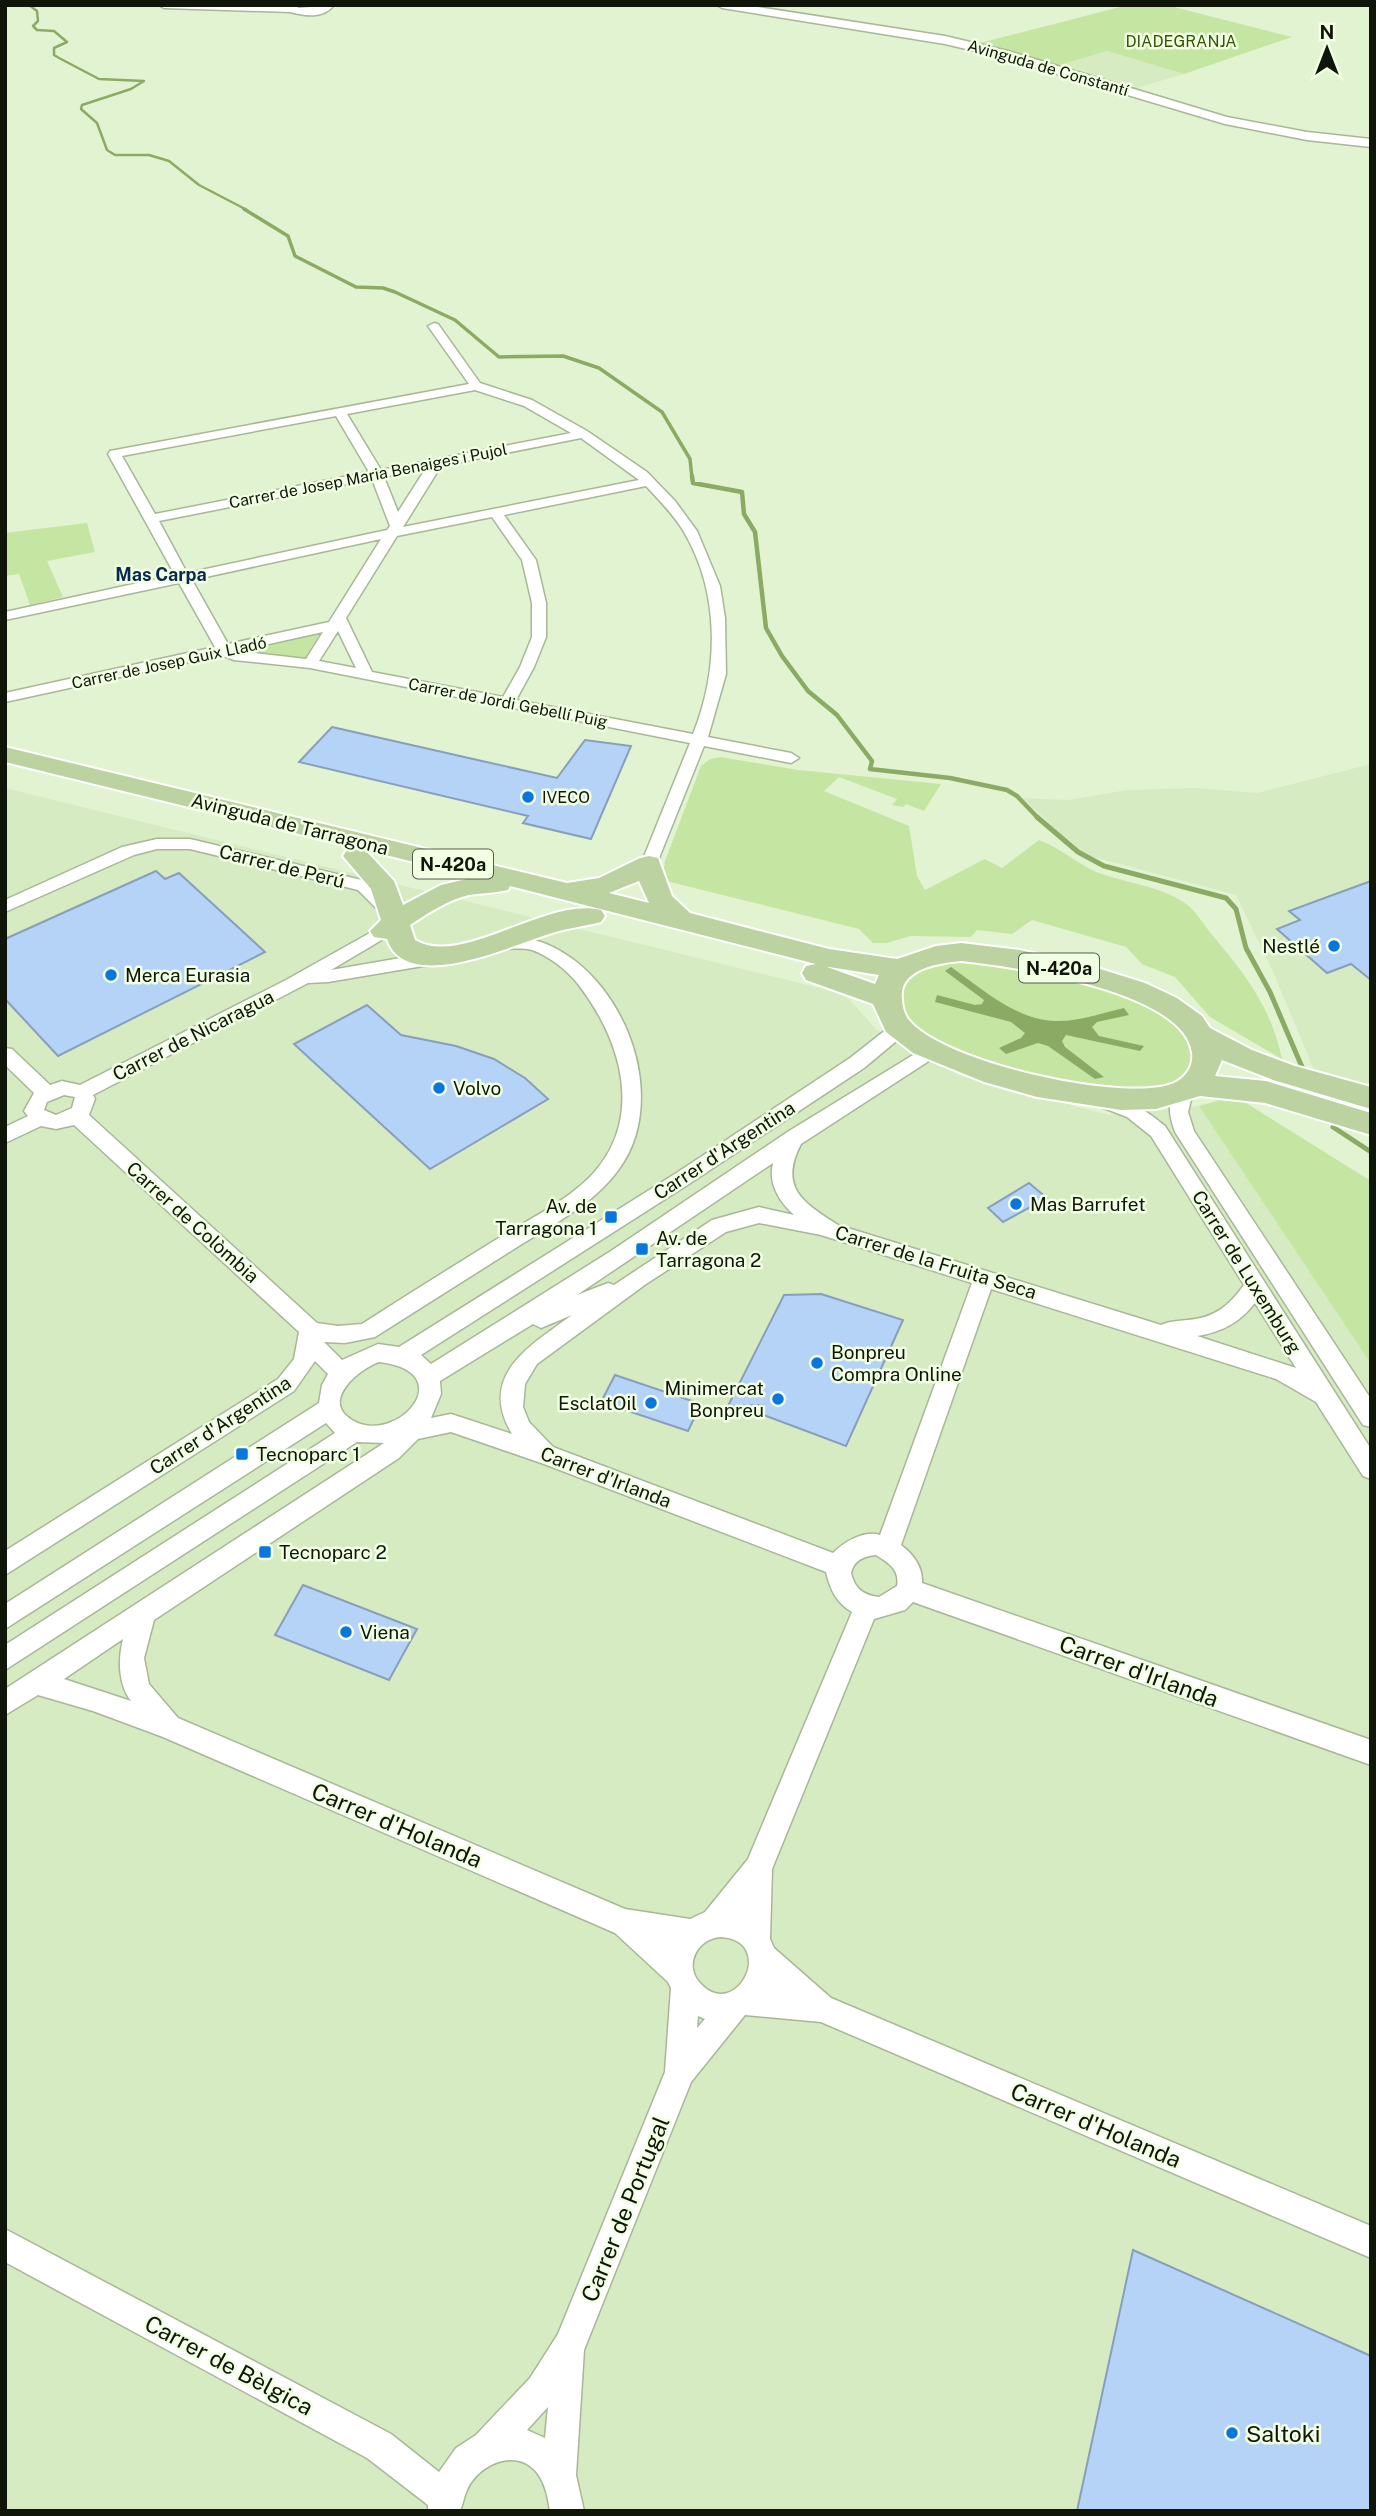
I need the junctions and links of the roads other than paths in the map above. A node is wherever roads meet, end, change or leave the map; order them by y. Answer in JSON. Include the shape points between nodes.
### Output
{"nodes":[{"id":1,"x":164,"y":5,"type":"edge"},
{"id":2,"x":722,"y":5,"type":"edge"},
{"id":3,"x":293,"y":7,"type":"edge"},
{"id":4,"x":331,"y":7,"type":"edge"},
{"id":5,"x":1371,"y":143,"type":"edge"},
{"id":6,"x":435,"y":326,"type":"dead end"},
{"id":7,"x":476,"y":386,"type":"junction"},
{"id":8,"x":340,"y":413,"type":"junction"},
{"id":9,"x":583,"y":434,"type":"junction"},
{"id":10,"x":436,"y":463,"type":"junction"},
{"id":11,"x":377,"y":474,"type":"junction"},
{"id":12,"x":648,"y":482,"type":"junction"},
{"id":13,"x":495,"y":512,"type":"junction"},
{"id":14,"x":153,"y":519,"type":"junction"},
{"id":15,"x":394,"y":530,"type":"junction"},
{"id":16,"x":181,"y":578,"type":"junction"},
{"id":17,"x":5,"y":616,"type":"edge"},
{"id":18,"x":335,"y":621,"type":"junction"},
{"id":19,"x":225,"y":651,"type":"junction"},
{"id":20,"x":310,"y":664,"type":"junction"},
{"id":21,"x":367,"y":676,"type":"junction"},
{"id":22,"x":5,"y":698,"type":"edge"},
{"id":23,"x":507,"y":703,"type":"junction"},
{"id":24,"x":701,"y":733,"type":"junction"},
{"id":25,"x":5,"y":754,"type":"edge"},
{"id":26,"x":791,"y":758,"type":"dead end"},
{"id":27,"x":5,"y":772,"type":"edge"},
{"id":28,"x":356,"y":856,"type":"junction"},
{"id":29,"x":649,"y":864,"type":"junction"},
{"id":30,"x":467,"y":885,"type":"junction"},
{"id":31,"x":563,"y":891,"type":"junction"},
{"id":32,"x":5,"y":907,"type":"edge"},
{"id":33,"x":591,"y":916,"type":"junction"},
{"id":34,"x":681,"y":920,"type":"junction"},
{"id":35,"x":392,"y":923,"type":"junction"},
{"id":36,"x":493,"y":942,"type":"junction"},
{"id":37,"x":453,"y":956,"type":"junction"},
{"id":38,"x":901,"y":969,"type":"junction"},
{"id":39,"x":305,"y":977,"type":"junction"},
{"id":40,"x":886,"y":998,"type":"junction"},
{"id":41,"x":899,"y":1029,"type":"junction"},
{"id":42,"x":1202,"y":1036,"type":"junction"},
{"id":43,"x":931,"y":1050,"type":"junction"},
{"id":44,"x":5,"y":1054,"type":"edge"},
{"id":45,"x":1189,"y":1089,"type":"junction"},
{"id":46,"x":82,"y":1092,"type":"junction"},
{"id":47,"x":46,"y":1093,"type":"junction"},
{"id":48,"x":1371,"y":1098,"type":"edge"},
{"id":49,"x":1101,"y":1099,"type":"junction"},
{"id":50,"x":76,"y":1115,"type":"junction"},
{"id":51,"x":39,"y":1118,"type":"junction"},
{"id":52,"x":1371,"y":1124,"type":"edge"},
{"id":53,"x":5,"y":1136,"type":"edge"},
{"id":54,"x":796,"y":1136,"type":"junction"},
{"id":55,"x":831,"y":1231,"type":"junction"},
{"id":56,"x":985,"y":1277,"type":"junction"},
{"id":57,"x":639,"y":1278,"type":"junction"},
{"id":58,"x":1255,"y":1285,"type":"junction"},
{"id":59,"x":1156,"y":1331,"type":"junction"},
{"id":60,"x":315,"y":1335,"type":"junction"},
{"id":61,"x":497,"y":1337,"type":"junction"},
{"id":62,"x":404,"y":1355,"type":"junction"},
{"id":63,"x":346,"y":1367,"type":"junction"},
{"id":64,"x":430,"y":1383,"type":"junction"},
{"id":65,"x":1326,"y":1396,"type":"junction"},
{"id":66,"x":330,"y":1408,"type":"junction"},
{"id":67,"x":1371,"y":1418,"type":"edge"},
{"id":68,"x":451,"y":1423,"type":"junction"},
{"id":69,"x":406,"y":1428,"type":"junction"},
{"id":70,"x":354,"y":1432,"type":"junction"},
{"id":71,"x":550,"y":1455,"type":"junction"},
{"id":72,"x":1371,"y":1469,"type":"edge"},
{"id":73,"x":888,"y":1548,"type":"junction"},
{"id":74,"x":5,"y":1564,"type":"edge"},
{"id":75,"x":839,"y":1566,"type":"junction"},
{"id":76,"x":908,"y":1589,"type":"junction"},
{"id":77,"x":867,"y":1607,"type":"junction"},
{"id":78,"x":143,"y":1614,"type":"junction"},
{"id":79,"x":5,"y":1618,"type":"edge"},
{"id":80,"x":5,"y":1659,"type":"edge"},
{"id":81,"x":36,"y":1683,"type":"junction"},
{"id":82,"x":5,"y":1703,"type":"edge"},
{"id":83,"x":169,"y":1727,"type":"junction"},
{"id":84,"x":1371,"y":1753,"type":"edge"},
{"id":85,"x":758,"y":1868,"type":"junction"},
{"id":86,"x":625,"y":1923,"type":"junction"},
{"id":87,"x":704,"y":1928,"type":"junction"},
{"id":88,"x":759,"y":1950,"type":"junction"},
{"id":89,"x":682,"y":1981,"type":"junction"},
{"id":90,"x":739,"y":2004,"type":"junction"},
{"id":91,"x":821,"y":2008,"type":"junction"},
{"id":92,"x":680,"y":2072,"type":"junction"},
{"id":93,"x":1371,"y":2242,"type":"edge"},
{"id":94,"x":5,"y":2245,"type":"edge"},
{"id":95,"x":570,"y":2345,"type":"junction"},
{"id":96,"x":489,"y":2445,"type":"junction"},
{"id":97,"x":559,"y":2475,"type":"junction"},
{"id":98,"x":444,"y":2504,"type":"edge"},
{"id":99,"x":566,"y":2511,"type":"edge"}],
"edges":[{"from":1,"to":3,"type":"main road"},
{"from":2,"to":5,"type":"main road","name":"Avinguda de Constantí","via":[[945,40],[1225,120]]},
{"from":3,"to":4,"type":"main road","via":[[312,12]]},
{"from":6,"to":7,"type":"street"},
{"from":7,"to":8,"type":"street"},
{"from":7,"to":9,"type":"street","via":[[528,403]]},
{"from":8,"to":11,"type":"street"},
{"from":8,"to":14,"type":"street","via":[[114,454]]},
{"from":9,"to":10,"type":"street","name":"Carrer de Josep Maria Benaiges i Pujol"},
{"from":9,"to":12,"type":"street"},
{"from":10,"to":11,"type":"street","name":"Carrer de Josep Maria Benaiges i Pujol"},
{"from":10,"to":15,"type":"street"},
{"from":11,"to":14,"type":"street","name":"Carrer de Josep Maria Benaiges i Pujol"},
{"from":11,"to":15,"type":"street"},
{"from":12,"to":13,"type":"street"},
{"from":12,"to":24,"type":"street","via":[[690,531],[713,586],[721,648],[715,695]]},
{"from":13,"to":15,"type":"street"},
{"from":13,"to":23,"type":"street","via":[[529,560],[539,603],[539,638]]},
{"from":14,"to":16,"type":"street"},
{"from":15,"to":16,"type":"street"},
{"from":15,"to":18,"type":"street"},
{"from":16,"to":17,"type":"street"},
{"from":16,"to":19,"type":"street"},
{"from":18,"to":19,"type":"street","name":"Carrer de Josep Guix Lladó"},
{"from":18,"to":20,"type":"street"},
{"from":18,"to":21,"type":"street"},
{"from":19,"to":20,"type":"street","name":"Carrer de Jordi Gebellí Puig","via":[[234,656]]},
{"from":19,"to":22,"type":"street","name":"Carrer de Josep Guix Lladó"},
{"from":20,"to":21,"type":"street","name":"Carrer de Jordi Gebellí Puig"},
{"from":21,"to":23,"type":"street","name":"Carrer de Jordi Gebellí Puig"},
{"from":23,"to":24,"type":"street","name":"Carrer de Jordi Gebellí Puig"},
{"from":24,"to":26,"type":"street","name":"Carrer de Jordi Gebellí Puig"},
{"from":24,"to":29,"type":"street"},
{"from":25,"to":31,"type":"main road","name":"Avinguda de Tarragona","number":"N-420a"},
{"from":27,"to":28,"type":"main road","name":"Avinguda de Tarragona","number":"N-420a"},
{"from":28,"to":30,"type":"main road","name":"Avinguda de Tarragona","number":"N-420a"},
{"from":28,"to":35,"type":"main road","number":"N-420a","via":[[384,887]]},
{"from":29,"to":31,"type":"main road","via":[[603,886]]},
{"from":29,"to":34,"type":"main road","via":[[654,891]]},
{"from":30,"to":31,"type":"main road","number":"N-420a"},
{"from":30,"to":33,"type":"main road","name":"Avinguda de Tarragona","number":"N-420a"},
{"from":30,"to":35,"type":"main road","number":"N-420a","via":[[425,901]]},
{"from":31,"to":34,"type":"main road","name":"Avinguda de Tarragona","number":"N-420a"},
{"from":32,"to":35,"type":"street","name":"Carrer de Perú","via":[[128,850],[190,844],[364,886]]},
{"from":33,"to":36,"type":"main road","number":"N-420a"},
{"from":33,"to":40,"type":"main road","name":"Avinguda de Tarragona","number":"N-420a","via":[[819,974]]},
{"from":34,"to":38,"type":"main road","name":"Avinguda de Tarragona","number":"N-420a","via":[[829,958]]},
{"from":35,"to":37,"type":"main road","number":"N-420a","via":[[410,951]]},
{"from":35,"to":39,"type":"street","name":"Carrer de Nicaragua"},
{"from":36,"to":37,"type":"main road","number":"N-420a"},
{"from":36,"to":60,"type":"street","via":[[540,946],[559,958],[598,997],[615,1025],[630,1067],[634,1105],[627,1139],[603,1177],[578,1199],[367,1331],[348,1336]]},
{"from":37,"to":39,"type":"street","name":"Carrer de Nicaragua"},
{"from":38,"to":40,"type":"main road"},
{"from":38,"to":42,"type":"main road","number":"N-420a","via":[[929,956],[961,953],[1042,963],[1110,981],[1161,1001],[1194,1024]]},
{"from":39,"to":46,"type":"street","name":"Carrer de Nicaragua"},
{"from":40,"to":41,"type":"main road"},
{"from":41,"to":43,"type":"main road"},
{"from":41,"to":62,"type":"street","name":"Carrer d'Argentina","via":[[857,1063],[685,1177]]},
{"from":42,"to":45,"type":"main road","via":[[1207,1064]]},
{"from":42,"to":48,"type":"main road","number":"N-420a","via":[[1257,1066]]},
{"from":43,"to":49,"type":"main road","via":[[972,1067]]},
{"from":43,"to":54,"type":"street","name":"Carrer d'Argentina"},
{"from":44,"to":47,"type":"street"},
{"from":45,"to":49,"type":"main road","via":[[1149,1101]]},
{"from":45,"to":52,"type":"main road","via":[[1266,1092]]},
{"from":45,"to":67,"type":"street","name":"Carrer de Luxemburg","via":[[1178,1112],[1185,1132]]},
{"from":46,"to":47,"type":"street","via":[[62,1088]]},
{"from":46,"to":50,"type":"street","via":[[84,1106]]},
{"from":47,"to":51,"type":"street","via":[[34,1105]]},
{"from":49,"to":58,"type":"street","name":"Carrer de Luxemburg","via":[[1134,1112],[1158,1131]]},
{"from":50,"to":51,"type":"street","via":[[54,1123]]},
{"from":50,"to":60,"type":"street","name":"Carrer de Colòmbia"},
{"from":51,"to":53,"type":"street"},
{"from":54,"to":55,"type":"street","name":"Carrer de la Fruita Seca","via":[[783,1157],[782,1185],[800,1211]]},
{"from":54,"to":61,"type":"street","name":"Carrer d'Argentina"},
{"from":55,"to":56,"type":"street","name":"Carrer de la Fruita Seca"},
{"from":55,"to":57,"type":"street","name":"Carrer d'Argentina","via":[[748,1216],[719,1226]]},
{"from":56,"to":59,"type":"street","name":"Carrer de la Fruita Seca"},
{"from":56,"to":73,"type":"street"},
{"from":57,"to":61,"type":"street","name":"Carrer d'Argentina"},
{"from":57,"to":71,"type":"street","name":"Carrer d'Argentina","via":[[529,1358],[517,1373],[510,1389],[514,1421]]},
{"from":58,"to":59,"type":"street","name":"Carrer de la Fruita Seca","via":[[1227,1320],[1203,1328]]},
{"from":58,"to":65,"type":"street","name":"Carrer de Luxemburg"},
{"from":59,"to":65,"type":"street","name":"Carrer de la Fruita Seca","via":[[1283,1373]]},
{"from":60,"to":63,"type":"street","name":"Carrer de Colòmbia"},
{"from":60,"to":74,"type":"street","name":"Carrer d'Argentina","via":[[299,1373],[286,1385]]},
{"from":61,"to":64,"type":"street","name":"Carrer d'Argentina"},
{"from":62,"to":63,"type":"street","via":[[378,1353]]},
{"from":62,"to":64,"type":"street","via":[[424,1368]]},
{"from":63,"to":66,"type":"street","via":[[329,1396]]},
{"from":64,"to":68,"type":"street"},
{"from":64,"to":69,"type":"street","via":[[426,1409]]},
{"from":65,"to":72,"type":"street","name":"Carrer de Luxemburg"},
{"from":66,"to":70,"type":"street","via":[[335,1418]]},
{"from":66,"to":79,"type":"street"},
{"from":68,"to":69,"type":"street"},
{"from":68,"to":71,"type":"street","name":"Carrer d'Irlanda"},
{"from":69,"to":70,"type":"street","via":[[370,1436]]},
{"from":69,"to":78,"type":"street","via":[[391,1451]]},
{"from":70,"to":80,"type":"street"},
{"from":71,"to":75,"type":"street","name":"Carrer d'Irlanda"},
{"from":73,"to":75,"type":"street","via":[[875,1544],[851,1549]]},
{"from":73,"to":76,"type":"street","via":[[908,1566]]},
{"from":75,"to":77,"type":"street","via":[[844,1593]]},
{"from":76,"to":77,"type":"street","via":[[892,1604]]},
{"from":76,"to":84,"type":"street","name":"Carrer d'Irlanda"},
{"from":77,"to":85,"type":"street"},
{"from":78,"to":81,"type":"street"},
{"from":78,"to":83,"type":"street","name":"Carrer d'Holanda","via":[[131,1658],[137,1689]]},
{"from":81,"to":82,"type":"street"},
{"from":81,"to":83,"type":"street","name":"Carrer d'Holanda"},
{"from":83,"to":86,"type":"street","name":"Carrer d'Holanda"},
{"from":85,"to":87,"type":"street"},
{"from":85,"to":88,"type":"street"},
{"from":86,"to":87,"type":"street","name":"Carrer d'Holanda"},
{"from":86,"to":89,"type":"street","name":"Carrer d'Holanda"},
{"from":87,"to":88,"type":"street","via":[[738,1926]]},
{"from":87,"to":89,"type":"street","via":[[681,1952]]},
{"from":88,"to":90,"type":"street","via":[[759,1984]]},
{"from":88,"to":91,"type":"street","name":"Carrer d'Holanda"},
{"from":89,"to":90,"type":"street","via":[[706,2006],[719,2009]]},
{"from":89,"to":92,"type":"street","name":"Carrer de Portugal"},
{"from":90,"to":91,"type":"street","name":"Carrer d'Holanda"},
{"from":90,"to":92,"type":"street","name":"Carrer de Portugal"},
{"from":91,"to":93,"type":"street","name":"Carrer d'Holanda"},
{"from":92,"to":95,"type":"street","name":"Carrer de Portugal"},
{"from":94,"to":98,"type":"street","name":"Carrer de Bèlgica","via":[[379,2446]]},
{"from":95,"to":96,"type":"street","name":"Carrer de Portugal","via":[[542,2390]]},
{"from":95,"to":97,"type":"street","name":"Carrer de Portugal"},
{"from":96,"to":97,"type":"street","via":[[508,2441],[528,2445],[546,2456]]},
{"from":96,"to":98,"type":"street","name":"Carrer de Portugal","via":[[471,2456],[456,2474]]},
{"from":97,"to":99,"type":"street"}]}
